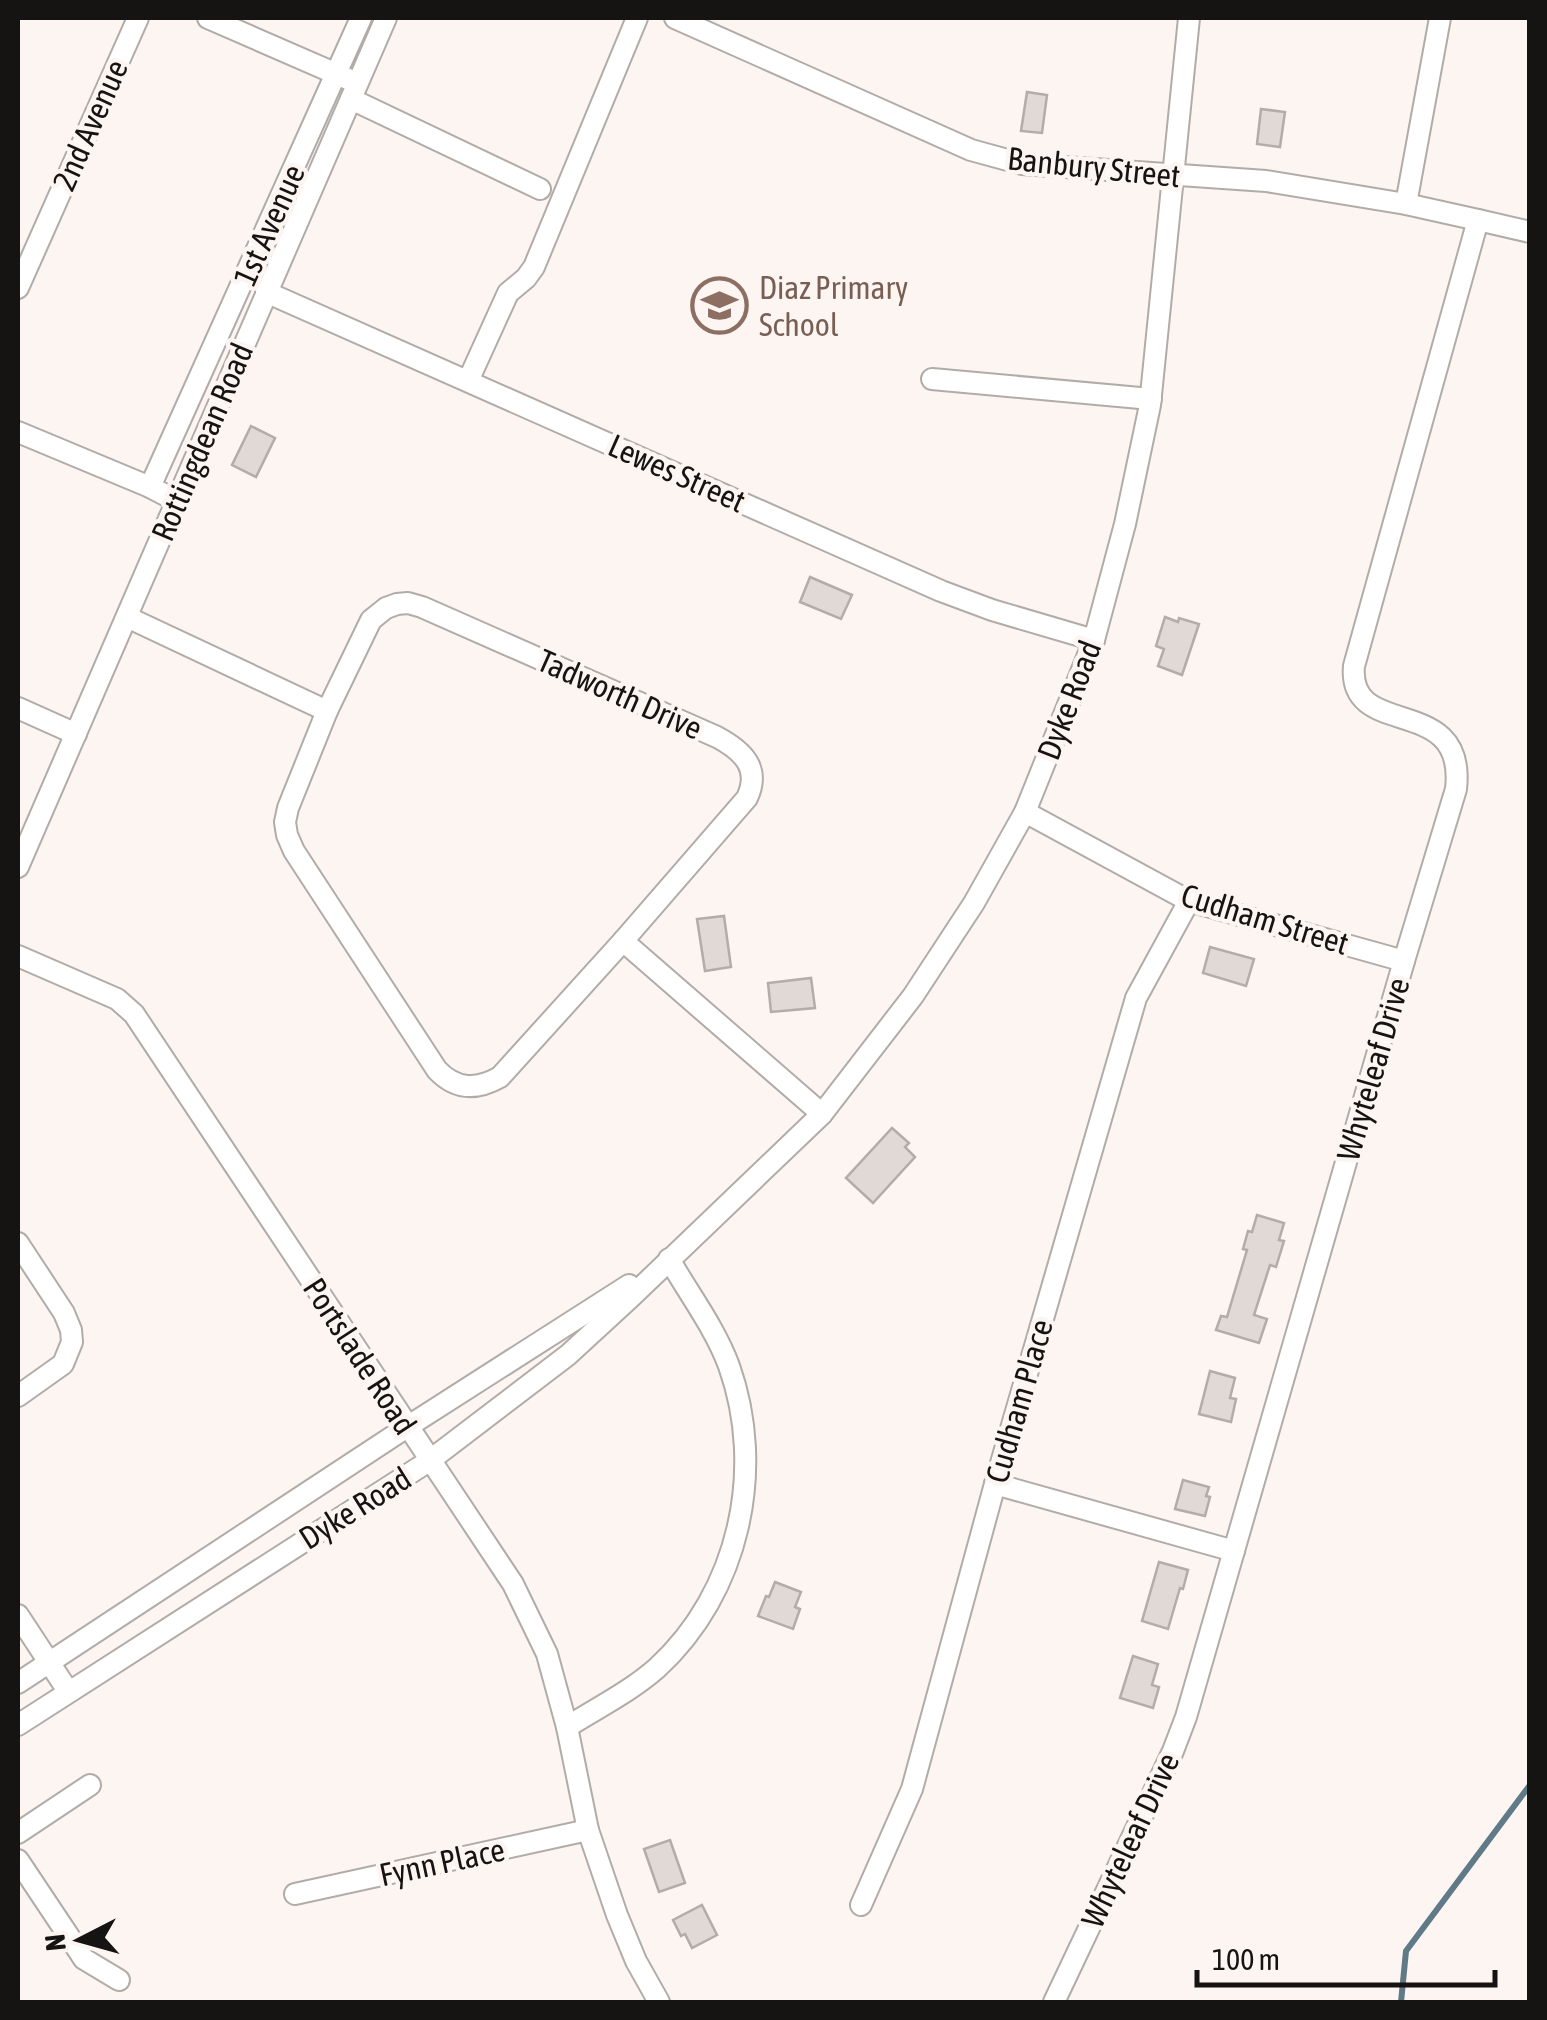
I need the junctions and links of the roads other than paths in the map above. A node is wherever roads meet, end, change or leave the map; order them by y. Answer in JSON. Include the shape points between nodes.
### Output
{"nodes":[{"id":1,"x":138,"y":18,"type":"edge"},
{"id":2,"x":208,"y":18,"type":"edge"},
{"id":3,"x":362,"y":18,"type":"edge"},
{"id":4,"x":386,"y":18,"type":"edge"},
{"id":5,"x":637,"y":18,"type":"edge"},
{"id":6,"x":675,"y":18,"type":"edge"},
{"id":7,"x":1190,"y":18,"type":"edge"},
{"id":8,"x":1440,"y":18,"type":"edge"},
{"id":9,"x":337,"y":75,"type":"junction"},
{"id":10,"x":354,"y":91,"type":"junction"},
{"id":11,"x":1172,"y":176,"type":"junction"},
{"id":12,"x":540,"y":188,"type":"dead end"},
{"id":13,"x":1406,"y":204,"type":"junction"},
{"id":14,"x":1478,"y":220,"type":"junction"},
{"id":15,"x":1530,"y":232,"type":"edge"},
{"id":16,"x":18,"y":288,"type":"edge"},
{"id":17,"x":266,"y":292,"type":"junction"},
{"id":18,"x":932,"y":379,"type":"dead end"},
{"id":19,"x":468,"y":381,"type":"junction"},
{"id":20,"x":1151,"y":398,"type":"junction"},
{"id":21,"x":18,"y":432,"type":"edge"},
{"id":22,"x":150,"y":486,"type":"junction"},
{"id":23,"x":177,"y":501,"type":"junction"},
{"id":24,"x":127,"y":617,"type":"junction"},
{"id":25,"x":1094,"y":640,"type":"junction"},
{"id":26,"x":18,"y":708,"type":"edge"},
{"id":27,"x":327,"y":712,"type":"junction"},
{"id":28,"x":76,"y":734,"type":"junction"},
{"id":29,"x":1025,"y":812,"type":"junction"},
{"id":30,"x":18,"y":867,"type":"edge"},
{"id":31,"x":1189,"y":901,"type":"junction"},
{"id":32,"x":623,"y":941,"type":"junction"},
{"id":33,"x":18,"y":956,"type":"edge"},
{"id":34,"x":1404,"y":961,"type":"junction"},
{"id":35,"x":822,"y":1114,"type":"junction"},
{"id":36,"x":18,"y":1243,"type":"edge"},
{"id":37,"x":669,"y":1259,"type":"junction"},
{"id":38,"x":18,"y":1396,"type":"edge"},
{"id":39,"x":406,"y":1427,"type":"junction"},
{"id":40,"x":430,"y":1461,"type":"junction"},
{"id":41,"x":995,"y":1484,"type":"junction"},
{"id":42,"x":1234,"y":1551,"type":"junction"},
{"id":43,"x":18,"y":1615,"type":"edge"},
{"id":44,"x":50,"y":1661,"type":"junction"},
{"id":45,"x":18,"y":1683,"type":"edge"},
{"id":46,"x":68,"y":1692,"type":"junction"},
{"id":47,"x":18,"y":1725,"type":"edge"},
{"id":48,"x":567,"y":1726,"type":"junction"},
{"id":49,"x":90,"y":1785,"type":"dead end"},
{"id":50,"x":588,"y":1830,"type":"junction"},
{"id":51,"x":18,"y":1833,"type":"edge"},
{"id":52,"x":18,"y":1860,"type":"edge"},
{"id":53,"x":295,"y":1894,"type":"dead end"},
{"id":54,"x":860,"y":1905,"type":"dead end"},
{"id":55,"x":119,"y":1980,"type":"dead end"},
{"id":56,"x":659,"y":2002,"type":"edge"},
{"id":57,"x":1054,"y":2002,"type":"edge"}],
"edges":[{"from":1,"to":16,"type":"street","name":"2nd Avenue"},
{"from":2,"to":9,"type":"street"},
{"from":3,"to":9,"type":"street","name":"1st Avenue"},
{"from":4,"to":10,"type":"street","name":"Rottingdean Road"},
{"from":5,"to":19,"type":"street","via":[[534,267],[508,293]]},
{"from":6,"to":11,"type":"street","name":"Banbury Street","via":[[972,150],[1022,164]]},
{"from":7,"to":11,"type":"street","name":"Dyke Road"},
{"from":8,"to":13,"type":"street"},
{"from":9,"to":10,"type":"street"},
{"from":9,"to":22,"type":"street","name":"1st Avenue"},
{"from":10,"to":12,"type":"street"},
{"from":10,"to":17,"type":"street","name":"Rottingdean Road"},
{"from":11,"to":13,"type":"street","name":"Banbury Street","via":[[1266,181]]},
{"from":11,"to":20,"type":"street","name":"Dyke Road"},
{"from":13,"to":14,"type":"street","name":"Banbury Street"},
{"from":14,"to":15,"type":"street"},
{"from":14,"to":34,"type":"street","name":"Whyteleaf Drive","via":[[1354,666],[1354,686],[1364,702],[1439,734],[1456,763],[1456,789]]},
{"from":17,"to":19,"type":"street","name":"Lewes Street"},
{"from":17,"to":23,"type":"street","name":"Rottingdean Road"},
{"from":18,"to":20,"type":"street"},
{"from":19,"to":25,"type":"street","name":"Lewes Street","via":[[941,590]]},
{"from":20,"to":25,"type":"street","name":"Dyke Road"},
{"from":21,"to":22,"type":"street"},
{"from":22,"to":23,"type":"street"},
{"from":23,"to":24,"type":"street","name":"Rottingdean Road"},
{"from":24,"to":27,"type":"street"},
{"from":24,"to":28,"type":"street","name":"Rottingdean Road"},
{"from":25,"to":29,"type":"street","name":"Dyke Road"},
{"from":26,"to":28,"type":"street"},
{"from":27,"to":32,"type":"street","name":"Tadworth Drive","via":[[291,795],[287,835],[444,1077],[472,1088],[500,1077]]},
{"from":27,"to":32,"type":"street","name":"Tadworth Drive","via":[[371,620],[408,603],[734,746],[753,775],[747,798]]},
{"from":28,"to":30,"type":"street","name":"Rottingdean Road"},
{"from":29,"to":31,"type":"street","name":"Cudham Street"},
{"from":29,"to":35,"type":"street","name":"Dyke Road","via":[[913,996]]},
{"from":31,"to":34,"type":"street","name":"Cudham Street"},
{"from":31,"to":41,"type":"street","name":"Cudham Place","via":[[1136,998]]},
{"from":32,"to":35,"type":"street"},
{"from":33,"to":39,"type":"street","name":"Portslade Road","via":[[117,999],[134,1014]]},
{"from":34,"to":42,"type":"street","name":"Whyteleaf Drive"},
{"from":35,"to":37,"type":"street","name":"Dyke Road"},
{"from":36,"to":38,"type":"street","via":[[64,1314],[72,1342],[63,1364]]},
{"from":37,"to":39,"type":"street","name":"Dyke Road"},
{"from":37,"to":40,"type":"street","name":"Dyke Road","via":[[568,1354]]},
{"from":37,"to":48,"type":"street","via":[[730,1367],[745,1457],[739,1522],[721,1582],[687,1634],[654,1670]]},
{"from":39,"to":40,"type":"street","name":"Portslade Road"},
{"from":39,"to":44,"type":"street","name":"Dyke Road"},
{"from":40,"to":46,"type":"street","name":"Dyke Road"},
{"from":40,"to":48,"type":"street","name":"Portslade Road","via":[[525,1608],[547,1654]]},
{"from":41,"to":42,"type":"street"},
{"from":41,"to":54,"type":"street","name":"Cudham Place","via":[[912,1790]]},
{"from":42,"to":57,"type":"street","name":"Whyteleaf Drive","via":[[1173,1751]]},
{"from":43,"to":44,"type":"street"},
{"from":44,"to":45,"type":"street","name":"Dyke Road"},
{"from":44,"to":46,"type":"street"},
{"from":46,"to":47,"type":"street","name":"Dyke Road"},
{"from":48,"to":50,"type":"street","name":"Portslade Road"},
{"from":49,"to":51,"type":"street"},
{"from":50,"to":53,"type":"street","name":"Fynn Place"},
{"from":50,"to":56,"type":"street","name":"Portslade Road","via":[[636,1962]]},
{"from":52,"to":55,"type":"street","via":[[84,1959]]}]}
